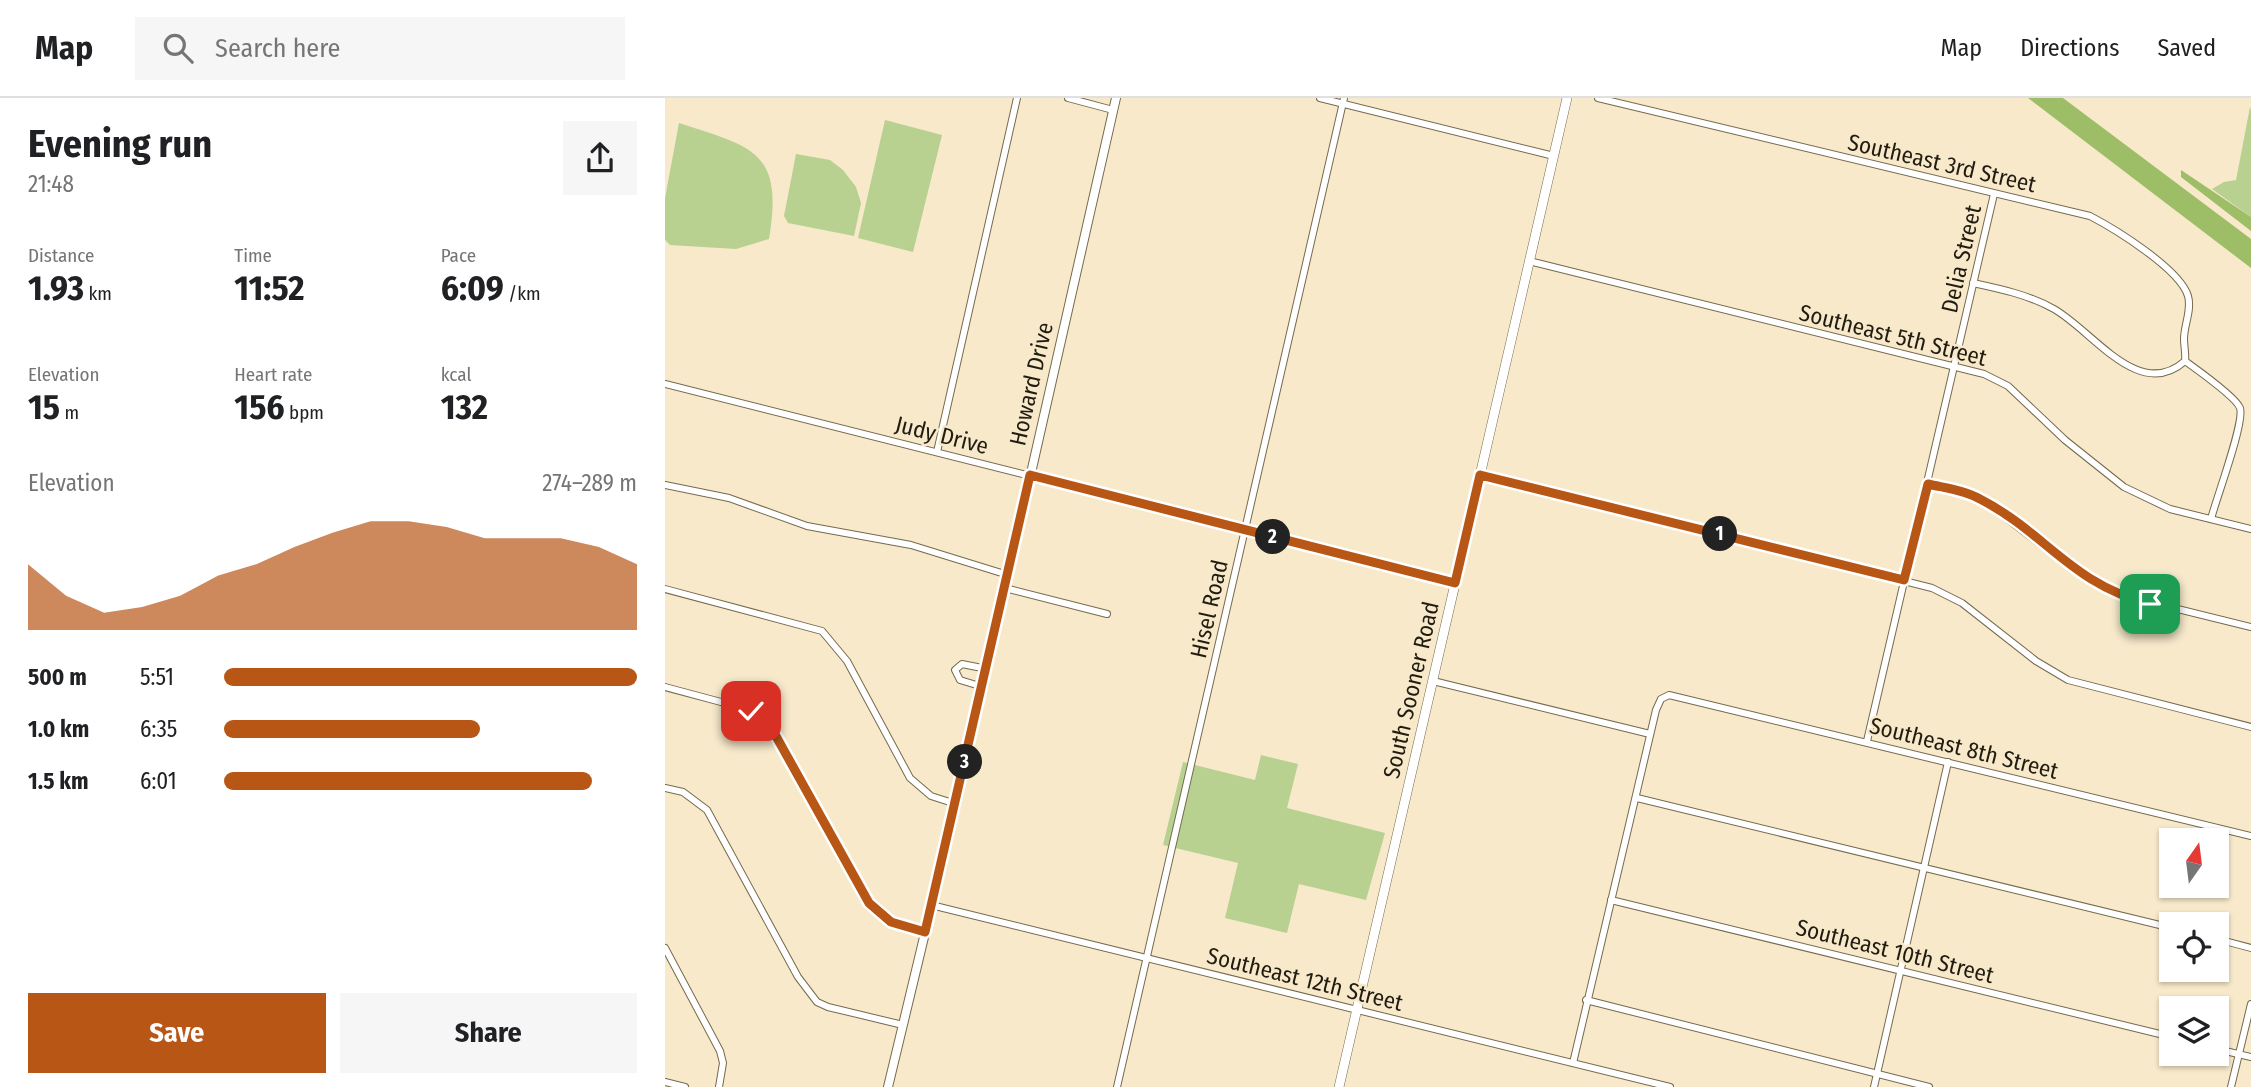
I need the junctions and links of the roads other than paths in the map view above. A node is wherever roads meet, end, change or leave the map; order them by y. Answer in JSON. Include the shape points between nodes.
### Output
{"nodes":[{"id":1,"x":1017,"y":98,"type":"edge"},
{"id":2,"x":1068,"y":98,"type":"edge"},
{"id":3,"x":1116,"y":98,"type":"edge"},
{"id":4,"x":1320,"y":98,"type":"edge"},
{"id":5,"x":1567,"y":98,"type":"edge"},
{"id":6,"x":1598,"y":98,"type":"edge"},
{"id":7,"x":1343,"y":101,"type":"edge"},
{"id":8,"x":1113,"y":110,"type":"junction"},
{"id":9,"x":1554,"y":156,"type":"junction"},
{"id":10,"x":1994,"y":194,"type":"junction"},
{"id":11,"x":1529,"y":261,"type":"junction"},
{"id":12,"x":1973,"y":283,"type":"junction"},
{"id":13,"x":2186,"y":361,"type":"junction"},
{"id":14,"x":1953,"y":368,"type":"junction"},
{"id":15,"x":665,"y":384,"type":"edge"},
{"id":16,"x":937,"y":452,"type":"junction"},
{"id":17,"x":1030,"y":475,"type":"junction"},
{"id":18,"x":1480,"y":475,"type":"junction"},
{"id":19,"x":1928,"y":484,"type":"junction"},
{"id":20,"x":665,"y":485,"type":"edge"},
{"id":21,"x":2211,"y":519,"type":"junction"},
{"id":22,"x":2251,"y":529,"type":"edge"},
{"id":23,"x":1244,"y":530,"type":"junction"},
{"id":24,"x":1008,"y":575,"type":"junction"},
{"id":25,"x":1904,"y":580,"type":"junction"},
{"id":26,"x":1455,"y":583,"type":"junction"},
{"id":27,"x":1005,"y":588,"type":"junction"},
{"id":28,"x":665,"y":589,"type":"edge"},
{"id":29,"x":1107,"y":614,"type":"dead end"},
{"id":30,"x":2251,"y":627,"type":"edge"},
{"id":31,"x":987,"y":668,"type":"junction"},
{"id":32,"x":1433,"y":681,"type":"junction"},
{"id":33,"x":982,"y":687,"type":"junction"},
{"id":34,"x":665,"y":688,"type":"edge"},
{"id":35,"x":2251,"y":727,"type":"edge"},
{"id":36,"x":1650,"y":734,"type":"junction"},
{"id":37,"x":1867,"y":741,"type":"junction"},
{"id":38,"x":1948,"y":762,"type":"junction"},
{"id":39,"x":665,"y":788,"type":"edge"},
{"id":40,"x":1637,"y":798,"type":"junction"},
{"id":41,"x":956,"y":804,"type":"junction"},
{"id":42,"x":2251,"y":836,"type":"edge"},
{"id":43,"x":1924,"y":867,"type":"junction"},
{"id":44,"x":1611,"y":900,"type":"junction"},
{"id":45,"x":931,"y":905,"type":"junction"},
{"id":46,"x":2159,"y":925,"type":"edge"},
{"id":47,"x":925,"y":932,"type":"junction"},
{"id":48,"x":2229,"y":942,"type":"edge"},
{"id":49,"x":2251,"y":947,"type":"edge"},
{"id":50,"x":665,"y":948,"type":"edge"},
{"id":51,"x":1148,"y":959,"type":"junction"},
{"id":52,"x":1901,"y":970,"type":"junction"},
{"id":53,"x":1586,"y":1000,"type":"junction"},
{"id":54,"x":2251,"y":1004,"type":"edge"},
{"id":55,"x":1357,"y":1010,"type":"junction"},
{"id":56,"x":903,"y":1025,"type":"junction"},
{"id":57,"x":2159,"y":1034,"type":"edge"},
{"id":58,"x":2229,"y":1051,"type":"edge"},
{"id":59,"x":2239,"y":1054,"type":"junction"},
{"id":60,"x":2251,"y":1057,"type":"edge"},
{"id":61,"x":1573,"y":1063,"type":"junction"},
{"id":62,"x":1878,"y":1074,"type":"junction"},
{"id":63,"x":665,"y":1082,"type":"edge"},
{"id":64,"x":685,"y":1087,"type":"edge"},
{"id":65,"x":719,"y":1087,"type":"edge"},
{"id":66,"x":888,"y":1087,"type":"edge"},
{"id":67,"x":1117,"y":1087,"type":"edge"},
{"id":68,"x":1339,"y":1087,"type":"edge"},
{"id":69,"x":1670,"y":1087,"type":"edge"},
{"id":70,"x":1874,"y":1087,"type":"edge"},
{"id":71,"x":1929,"y":1087,"type":"edge"},
{"id":72,"x":2231,"y":1087,"type":"edge"}],
"edges":[{"from":1,"to":16,"type":"street"},
{"from":2,"to":8,"type":"street"},
{"from":3,"to":8,"type":"street","name":"Howard Drive"},
{"from":4,"to":7,"type":"street"},
{"from":5,"to":9,"type":"main road","name":"South Sooner Road"},
{"from":6,"to":10,"type":"street","name":"Southeast 3rd Street"},
{"from":7,"to":9,"type":"street"},
{"from":7,"to":23,"type":"street","name":"Hisel Road"},
{"from":8,"to":17,"type":"street","name":"Howard Drive"},
{"from":9,"to":11,"type":"main road","name":"South Sooner Road"},
{"from":10,"to":12,"type":"street","name":"Delia Street"},
{"from":10,"to":13,"type":"street","name":"Southeast 3rd Street","via":[[2090,216],[2177,277],[2189,299]]},
{"from":11,"to":14,"type":"street","name":"Southeast 5th Street"},
{"from":11,"to":18,"type":"main road","name":"South Sooner Road"},
{"from":12,"to":13,"type":"street","via":[[2019,294],[2055,310],[2141,373],[2166,374]]},
{"from":12,"to":14,"type":"street","name":"Delia Street"},
{"from":13,"to":21,"type":"street","via":[[2240,407],[2239,433]]},
{"from":14,"to":19,"type":"street","name":"Delia Street"},
{"from":14,"to":21,"type":"street","name":"Southeast 5th Street","via":[[1984,374],[2008,386],[2124,487],[2159,506]]},
{"from":15,"to":16,"type":"street","name":"Judy Drive"},
{"from":16,"to":17,"type":"street","name":"Judy Drive"},
{"from":17,"to":23,"type":"street","name":"Judy Drive"},
{"from":17,"to":24,"type":"street","name":"Howard Drive"},
{"from":18,"to":25,"type":"street"},
{"from":18,"to":26,"type":"main road","name":"South Sooner Road"},
{"from":19,"to":25,"type":"street","name":"Delia Street"},
{"from":19,"to":30,"type":"street","via":[[1980,498],[2085,578],[2117,594]]},
{"from":20,"to":24,"type":"street","via":[[729,498],[807,526],[911,545]]},
{"from":21,"to":22,"type":"street","name":"Southeast 5th Street"},
{"from":23,"to":26,"type":"street","name":"Judy Drive"},
{"from":23,"to":51,"type":"street","name":"Hisel Road"},
{"from":24,"to":27,"type":"street","name":"Howard Drive"},
{"from":25,"to":35,"type":"street","via":[[1962,603],[2068,680]]},
{"from":25,"to":37,"type":"street","name":"Delia Street"},
{"from":26,"to":32,"type":"main road","name":"South Sooner Road"},
{"from":27,"to":29,"type":"street"},
{"from":27,"to":31,"type":"street","name":"Howard Drive"},
{"from":28,"to":41,"type":"street","via":[[822,631],[847,661],[910,778],[931,796]]},
{"from":31,"to":33,"type":"street","name":"Howard Drive"},
{"from":31,"to":33,"type":"street","via":[[962,664],[955,670],[960,680]]},
{"from":32,"to":36,"type":"street"},
{"from":32,"to":55,"type":"main road","name":"South Sooner Road"},
{"from":33,"to":41,"type":"street","name":"Howard Drive"},
{"from":34,"to":47,"type":"street","via":[[763,717],[869,903],[891,922]]},
{"from":36,"to":37,"type":"street","name":"Southeast 8th Street","via":[[1655,710],[1669,695]]},
{"from":36,"to":40,"type":"street"},
{"from":37,"to":38,"type":"street","name":"Southeast 8th Street"},
{"from":38,"to":42,"type":"street","name":"Southeast 8th Street"},
{"from":38,"to":43,"type":"street"},
{"from":39,"to":56,"type":"street","via":[[683,792],[707,810],[798,977],[817,1002]]},
{"from":40,"to":43,"type":"street"},
{"from":40,"to":44,"type":"street"},
{"from":41,"to":45,"type":"street","name":"Howard Drive"},
{"from":43,"to":46,"type":"street"},
{"from":43,"to":52,"type":"street"},
{"from":44,"to":52,"type":"street","name":"Southeast 10th Street"},
{"from":44,"to":53,"type":"street"},
{"from":45,"to":47,"type":"street","name":"Howard Drive"},
{"from":45,"to":51,"type":"street","name":"Southeast 12th Street"},
{"from":47,"to":56,"type":"street","name":"Howard Drive"},
{"from":48,"to":49,"type":"street"},
{"from":50,"to":65,"type":"street","via":[[720,1051]]},
{"from":51,"to":55,"type":"street","name":"Southeast 12th Street"},
{"from":51,"to":67,"type":"street","name":"Hisel Road"},
{"from":52,"to":57,"type":"street","name":"Southeast 10th Street"},
{"from":52,"to":62,"type":"street"},
{"from":53,"to":61,"type":"street"},
{"from":53,"to":62,"type":"street"},
{"from":54,"to":59,"type":"street"},
{"from":55,"to":61,"type":"street","name":"Southeast 12th Street"},
{"from":55,"to":68,"type":"main road","name":"South Sooner Road"},
{"from":56,"to":66,"type":"street","name":"Howard Drive"},
{"from":58,"to":59,"type":"street"},
{"from":59,"to":60,"type":"street"},
{"from":59,"to":72,"type":"street"},
{"from":61,"to":69,"type":"street","name":"Southeast 12th Street"},
{"from":62,"to":70,"type":"street"},
{"from":62,"to":71,"type":"street"},
{"from":63,"to":64,"type":"street"}]}
